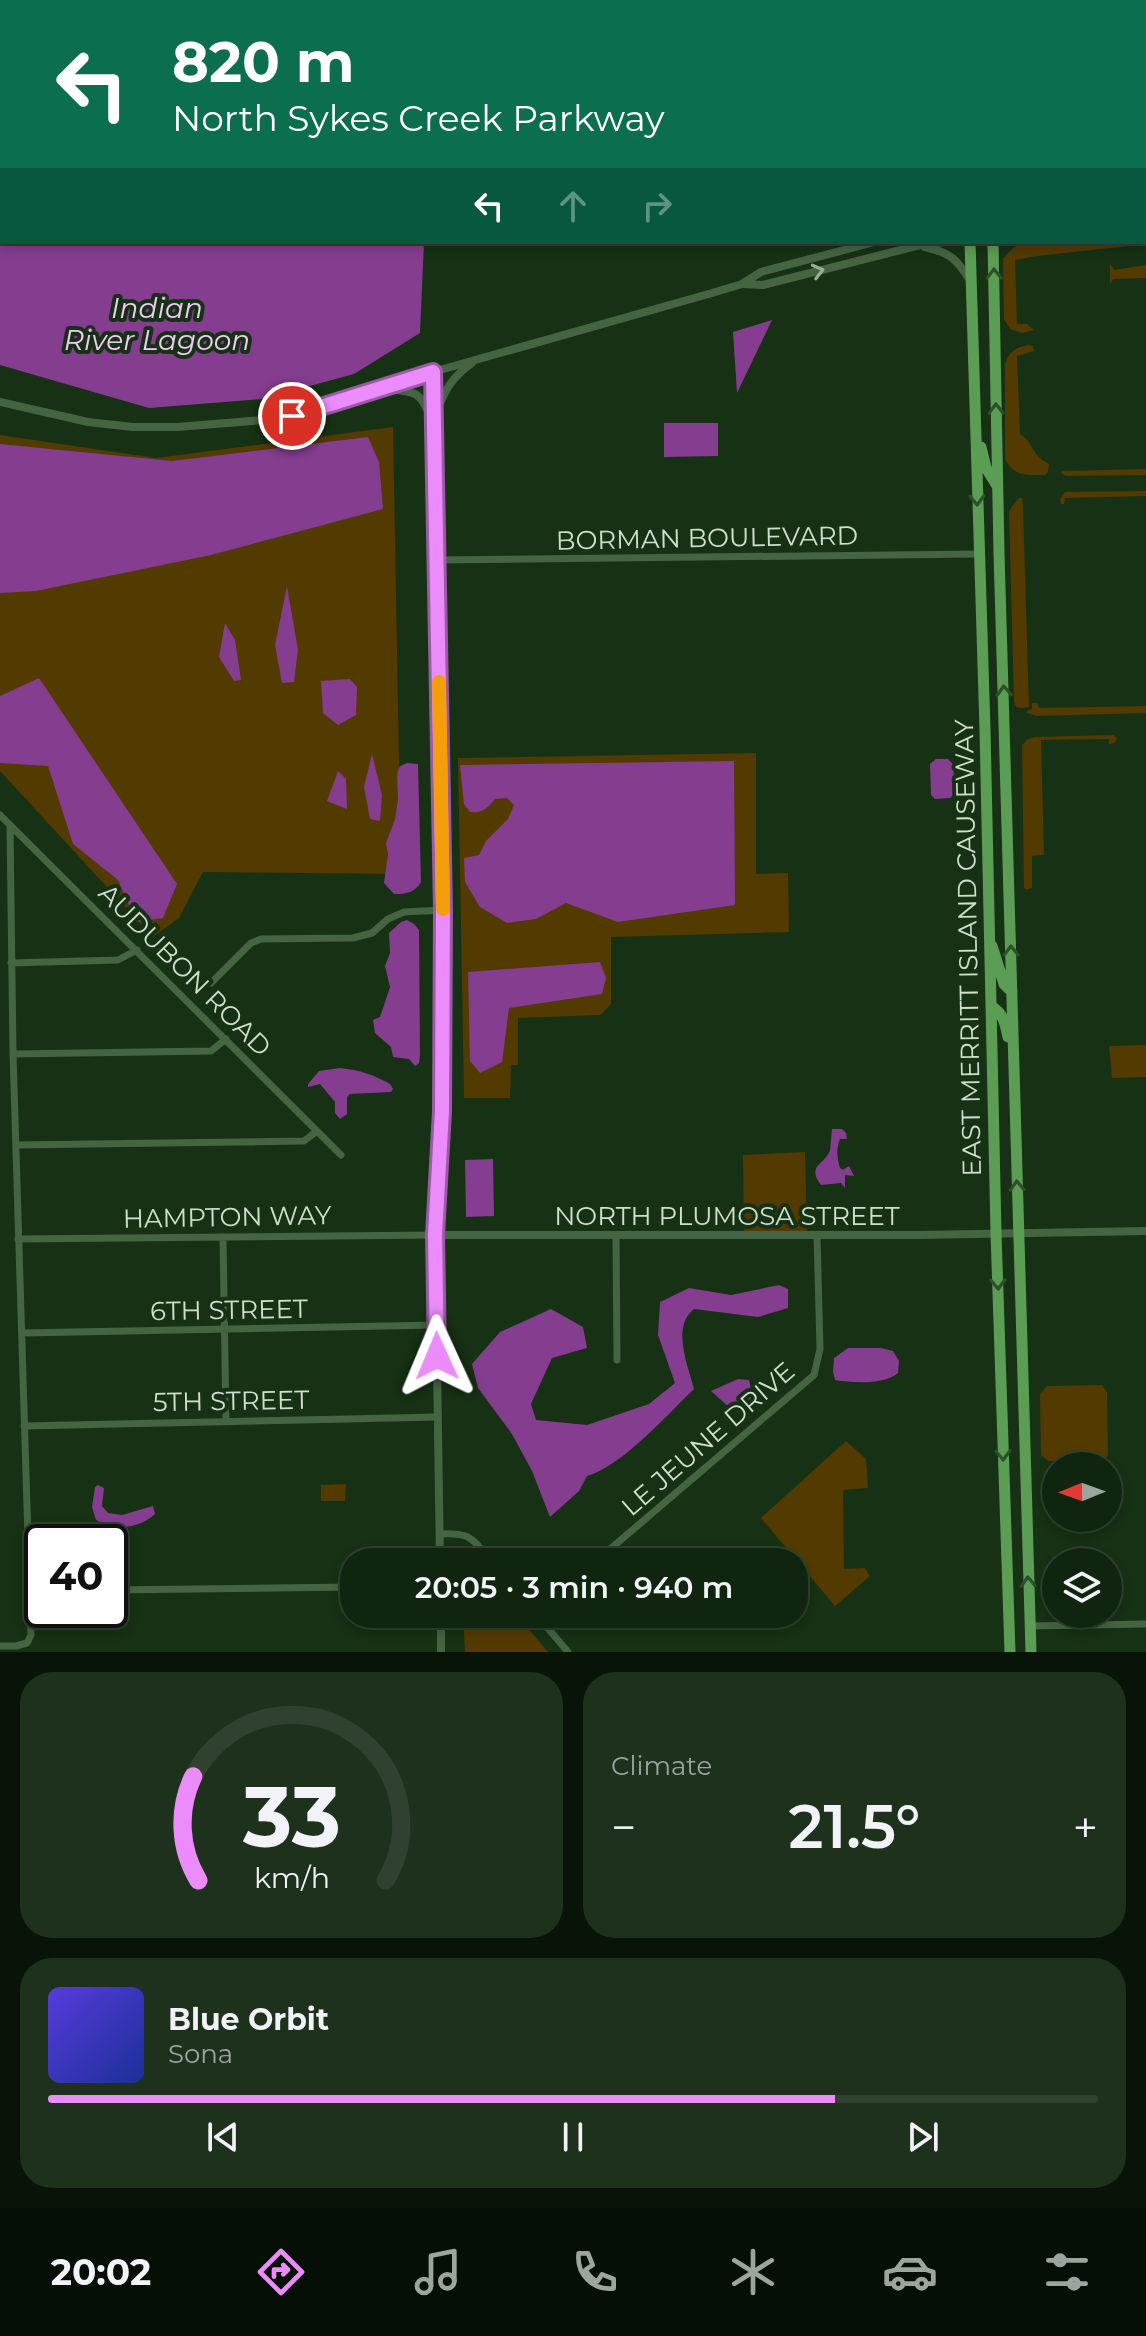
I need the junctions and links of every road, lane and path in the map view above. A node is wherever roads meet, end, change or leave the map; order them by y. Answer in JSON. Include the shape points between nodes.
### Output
{"nodes":[{"id":1,"x":866,"y":244,"type":"edge"},
{"id":2,"x":928,"y":244,"type":"edge"},
{"id":3,"x":970,"y":244,"type":"edge"},
{"id":4,"x":993,"y":244,"type":"edge"},
{"id":5,"x":920,"y":245,"type":"junction"},
{"id":6,"x":971,"y":282,"type":"junction"},
{"id":7,"x":742,"y":284,"type":"junction"},
{"id":8,"x":477,"y":360,"type":"junction"},
{"id":9,"x":433,"y":372,"type":"junction"},
{"id":10,"x":383,"y":389,"type":"junction"},
{"id":11,"x":0,"y":402,"type":"edge"},
{"id":12,"x":975,"y":407,"type":"junction"},
{"id":13,"x":434,"y":421,"type":"junction"},
{"id":14,"x":997,"y":487,"type":"junction"},
{"id":15,"x":978,"y":554,"type":"junction"},
{"id":16,"x":437,"y":560,"type":"junction"},
{"id":17,"x":1001,"y":606,"type":"junction"},
{"id":18,"x":0,"y":815,"type":"edge"},
{"id":19,"x":10,"y":825,"type":"junction"},
{"id":20,"x":443,"y":910,"type":"junction"},
{"id":21,"x":989,"y":938,"type":"junction"},
{"id":22,"x":137,"y":950,"type":"junction"},
{"id":23,"x":11,"y":963,"type":"junction"},
{"id":24,"x":211,"y":983,"type":"dead end"},
{"id":25,"x":1012,"y":992,"type":"junction"},
{"id":26,"x":991,"y":1006,"type":"junction"},
{"id":27,"x":226,"y":1039,"type":"junction"},
{"id":28,"x":13,"y":1054,"type":"junction"},
{"id":29,"x":1014,"y":1065,"type":"junction"},
{"id":30,"x":317,"y":1131,"type":"junction"},
{"id":31,"x":16,"y":1145,"type":"junction"},
{"id":32,"x":341,"y":1155,"type":"dead end"},
{"id":33,"x":1146,"y":1231,"type":"edge"},
{"id":34,"x":1019,"y":1232,"type":"junction"},
{"id":35,"x":996,"y":1233,"type":"junction"},
{"id":36,"x":435,"y":1235,"type":"junction"},
{"id":37,"x":817,"y":1235,"type":"junction"},
{"id":38,"x":616,"y":1236,"type":"junction"},
{"id":39,"x":223,"y":1237,"type":"junction"},
{"id":40,"x":18,"y":1239,"type":"junction"},
{"id":41,"x":437,"y":1325,"type":"junction"},
{"id":42,"x":223,"y":1330,"type":"junction"},
{"id":43,"x":22,"y":1333,"type":"junction"},
{"id":44,"x":617,"y":1360,"type":"dead end"},
{"id":45,"x":438,"y":1417,"type":"junction"},
{"id":46,"x":226,"y":1421,"type":"junction"},
{"id":47,"x":24,"y":1426,"type":"junction"},
{"id":48,"x":26,"y":1524,"type":"edge"},
{"id":49,"x":440,"y":1534,"type":"junction"},
{"id":50,"x":440,"y":1548,"type":"edge"},
{"id":51,"x":480,"y":1548,"type":"edge"},
{"id":52,"x":611,"y":1548,"type":"edge"},
{"id":53,"x":340,"y":1587,"type":"edge"},
{"id":54,"x":128,"y":1590,"type":"edge"},
{"id":55,"x":1146,"y":1624,"type":"edge"},
{"id":56,"x":1029,"y":1626,"type":"junction"},
{"id":57,"x":31,"y":1628,"type":"edge"},
{"id":58,"x":441,"y":1628,"type":"edge"},
{"id":59,"x":548,"y":1628,"type":"edge"},
{"id":60,"x":0,"y":1646,"type":"edge"},
{"id":61,"x":441,"y":1652,"type":"edge"},
{"id":62,"x":568,"y":1652,"type":"edge"},
{"id":63,"x":1010,"y":1652,"type":"edge"},
{"id":64,"x":1031,"y":1652,"type":"edge"}],
"edges":[{"from":1,"to":7,"type":"street","via":[[761,272]]},
{"from":2,"to":5,"type":"street"},
{"from":3,"to":6,"type":"main road","name":"EAST MERRITT ISLAND CAUSEWAY"},
{"from":14,"to":4,"type":"main road","name":"EAST MERRITT ISLAND CAUSEWAY","one_way":true},
{"from":5,"to":6,"type":"street","via":[[953,257]]},
{"from":7,"to":5,"type":"street","one_way":true,"via":[[763,285]]},
{"from":6,"to":12,"type":"main road","name":"EAST MERRITT ISLAND CAUSEWAY"},
{"from":7,"to":8,"type":"street"},
{"from":8,"to":9,"type":"street"},
{"from":8,"to":13,"type":"street","via":[[449,384]]},
{"from":9,"to":10,"type":"street"},
{"from":9,"to":13,"type":"street"},
{"from":10,"to":11,"type":"street","via":[[276,419],[177,427],[88,422]]},
{"from":10,"to":13,"type":"street","via":[[416,394]]},
{"from":12,"to":14,"type":"main road","via":[[982,456]]},
{"from":12,"to":15,"type":"main road","name":"EAST MERRITT ISLAND CAUSEWAY","one_way":true},
{"from":13,"to":16,"type":"street"},
{"from":14,"to":17,"type":"main road","name":"EAST MERRITT ISLAND CAUSEWAY"},
{"from":15,"to":16,"type":"street","name":"BORMAN BOULEVARD"},
{"from":15,"to":17,"type":"main road","via":[[993,565]]},
{"from":15,"to":21,"type":"main road","name":"EAST MERRITT ISLAND CAUSEWAY"},
{"from":16,"to":20,"type":"street"},
{"from":25,"to":17,"type":"main road","name":"EAST MERRITT ISLAND CAUSEWAY","one_way":true},
{"from":18,"to":19,"type":"street","name":"AUDUBON ROAD"},
{"from":19,"to":22,"type":"street","name":"AUDUBON ROAD"},
{"from":19,"to":23,"type":"street"},
{"from":20,"to":24,"type":"street","via":[[404,912],[372,933],[353,938],[261,939]]},
{"from":20,"to":36,"type":"street"},
{"from":21,"to":25,"type":"main road","via":[[1004,984]]},
{"from":21,"to":26,"type":"main road","name":"EAST MERRITT ISLAND CAUSEWAY"},
{"from":22,"to":23,"type":"street","via":[[118,960]]},
{"from":22,"to":27,"type":"street","name":"AUDUBON ROAD"},
{"from":23,"to":28,"type":"street"},
{"from":25,"to":29,"type":"main road","name":"EAST MERRITT ISLAND CAUSEWAY"},
{"from":26,"to":29,"type":"main road","via":[[1005,1021]]},
{"from":26,"to":35,"type":"main road","name":"EAST MERRITT ISLAND CAUSEWAY"},
{"from":27,"to":28,"type":"street","via":[[211,1051]]},
{"from":27,"to":30,"type":"street","name":"AUDUBON ROAD"},
{"from":28,"to":31,"type":"street"},
{"from":34,"to":29,"type":"main road","name":"EAST MERRITT ISLAND CAUSEWAY","one_way":true},
{"from":30,"to":31,"type":"street","via":[[304,1141]]},
{"from":30,"to":32,"type":"street","name":"AUDUBON ROAD"},
{"from":31,"to":40,"type":"street"},
{"from":33,"to":34,"type":"street","name":"NORTH PLUMOSA STREET"},
{"from":34,"to":35,"type":"street","name":"NORTH PLUMOSA STREET"},
{"from":56,"to":34,"type":"main road","name":"EAST MERRITT ISLAND CAUSEWAY","one_way":true},
{"from":35,"to":37,"type":"street","name":"NORTH PLUMOSA STREET"},
{"from":35,"to":63,"type":"main road","name":"EAST MERRITT ISLAND CAUSEWAY","one_way":true},
{"from":36,"to":38,"type":"street","name":"NORTH PLUMOSA STREET"},
{"from":36,"to":39,"type":"street","name":"HAMPTON WAY"},
{"from":36,"to":41,"type":"street"},
{"from":37,"to":38,"type":"street","name":"NORTH PLUMOSA STREET"},
{"from":37,"to":52,"type":"street","name":"LE JEUNE DRIVE","via":[[820,1349],[814,1375]]},
{"from":38,"to":44,"type":"street"},
{"from":39,"to":40,"type":"street","name":"HAMPTON WAY"},
{"from":39,"to":42,"type":"street"},
{"from":40,"to":43,"type":"street"},
{"from":41,"to":42,"type":"street","name":"6TH STREET"},
{"from":41,"to":45,"type":"street"},
{"from":42,"to":43,"type":"street","name":"6TH STREET"},
{"from":42,"to":46,"type":"street"},
{"from":43,"to":47,"type":"street"},
{"from":45,"to":46,"type":"street","name":"5TH STREET"},
{"from":45,"to":49,"type":"street"},
{"from":46,"to":47,"type":"street","name":"5TH STREET"},
{"from":47,"to":48,"type":"street"},
{"from":49,"to":50,"type":"street"},
{"from":49,"to":51,"type":"street","via":[[471,1537]]},
{"from":53,"to":54,"type":"street"},
{"from":55,"to":56,"type":"street"},
{"from":56,"to":64,"type":"main road","name":"EAST MERRITT ISLAND CAUSEWAY"},
{"from":57,"to":60,"type":"street","via":[[27,1643]]},
{"from":58,"to":61,"type":"street"},
{"from":59,"to":62,"type":"street"}]}
